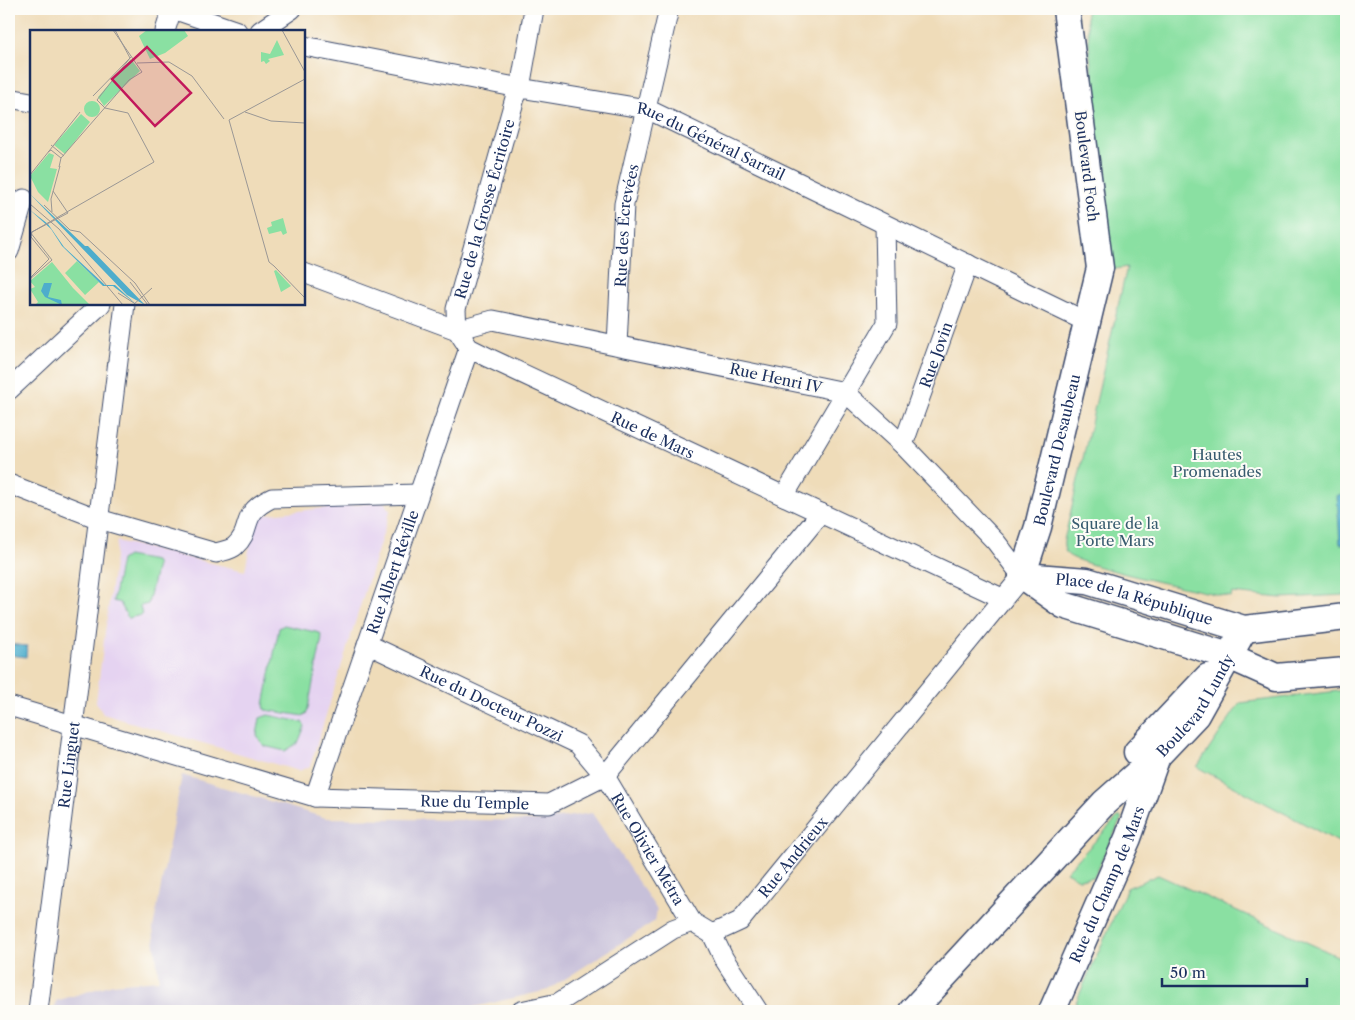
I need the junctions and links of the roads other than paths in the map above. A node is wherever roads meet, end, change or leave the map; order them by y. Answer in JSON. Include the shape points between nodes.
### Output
{"nodes":[{"id":1,"x":172,"y":9,"type":"edge"},
{"id":2,"x":292,"y":9,"type":"edge"},
{"id":3,"x":534,"y":9,"type":"edge"},
{"id":4,"x":669,"y":9,"type":"edge"},
{"id":5,"x":1066,"y":9,"type":"edge"},
{"id":6,"x":165,"y":30,"type":"edge"},
{"id":7,"x":234,"y":30,"type":"edge"},
{"id":8,"x":261,"y":30,"type":"edge"},
{"id":9,"x":305,"y":46,"type":"edge"},
{"id":10,"x":520,"y":88,"type":"junction"},
{"id":11,"x":9,"y":98,"type":"edge"},
{"id":12,"x":30,"y":102,"type":"edge"},
{"id":13,"x":647,"y":108,"type":"junction"},
{"id":14,"x":21,"y":198,"type":"edge"},
{"id":15,"x":885,"y":225,"type":"junction"},
{"id":16,"x":9,"y":251,"type":"edge"},
{"id":17,"x":968,"y":264,"type":"junction"},
{"id":18,"x":305,"y":273,"type":"edge"},
{"id":19,"x":100,"y":305,"type":"edge"},
{"id":20,"x":126,"y":305,"type":"edge"},
{"id":21,"x":1089,"y":323,"type":"junction"},
{"id":22,"x":457,"y":330,"type":"junction"},
{"id":23,"x":617,"y":345,"type":"junction"},
{"id":24,"x":469,"y":348,"type":"junction"},
{"id":25,"x":9,"y":390,"type":"edge"},
{"id":26,"x":845,"y":392,"type":"junction"},
{"id":27,"x":903,"y":445,"type":"junction"},
{"id":28,"x":9,"y":484,"type":"edge"},
{"id":29,"x":418,"y":494,"type":"junction"},
{"id":30,"x":784,"y":496,"type":"junction"},
{"id":31,"x":821,"y":513,"type":"junction"},
{"id":32,"x":99,"y":519,"type":"junction"},
{"id":33,"x":1022,"y":576,"type":"junction"},
{"id":34,"x":1002,"y":598,"type":"junction"},
{"id":35,"x":1346,"y":617,"type":"edge"},
{"id":36,"x":1244,"y":629,"type":"junction"},
{"id":37,"x":368,"y":644,"type":"junction"},
{"id":38,"x":1228,"y":656,"type":"junction"},
{"id":39,"x":1340,"y":669,"type":"edge"},
{"id":40,"x":9,"y":706,"type":"edge"},
{"id":41,"x":74,"y":724,"type":"junction"},
{"id":42,"x":1157,"y":756,"type":"junction"},
{"id":43,"x":605,"y":776,"type":"junction"},
{"id":44,"x":315,"y":797,"type":"junction"},
{"id":45,"x":1104,"y":803,"type":"junction"},
{"id":46,"x":692,"y":922,"type":"junction"},
{"id":47,"x":712,"y":934,"type":"junction"},
{"id":48,"x":38,"y":1011,"type":"edge"},
{"id":49,"x":521,"y":1011,"type":"edge"},
{"id":50,"x":758,"y":1011,"type":"edge"},
{"id":51,"x":912,"y":1011,"type":"edge"},
{"id":52,"x":1052,"y":1011,"type":"edge"}],
"edges":[{"from":1,"to":6,"type":"street"},
{"from":1,"to":7,"type":"street"},
{"from":2,"to":8,"type":"street"},
{"from":3,"to":10,"type":"street","name":"Rue de la Grosse Écritoire"},
{"from":4,"to":13,"type":"street","name":"Rue des Écrevées"},
{"from":5,"to":21,"type":"main road","name":"Boulevard Foch","via":[[1100,268]]},
{"from":9,"to":10,"type":"street","name":"Rue du Général Sarrail"},
{"from":10,"to":13,"type":"street","name":"Rue du Général Sarrail"},
{"from":10,"to":22,"type":"street","name":"Rue de la Grosse Écritoire","via":[[456,309]]},
{"from":11,"to":12,"type":"street"},
{"from":13,"to":15,"type":"street","name":"Rue du Général Sarrail"},
{"from":13,"to":23,"type":"street","name":"Rue des Écrevées","via":[[624,204]]},
{"from":14,"to":16,"type":"street"},
{"from":15,"to":17,"type":"street","name":"Rue du Général Sarrail"},
{"from":15,"to":26,"type":"street","via":[[887,323]]},
{"from":17,"to":21,"type":"street","name":"Rue du Général Sarrail"},
{"from":17,"to":27,"type":"street","name":"Rue Jovin"},
{"from":18,"to":22,"type":"street"},
{"from":19,"to":25,"type":"street"},
{"from":20,"to":32,"type":"street","name":"Rue Linguet"},
{"from":21,"to":33,"type":"main road","name":"Boulevard Desaubeau","via":[[1038,527]]},
{"from":22,"to":23,"type":"street","name":"Rue Henri IV","via":[[493,320]]},
{"from":22,"to":24,"type":"street"},
{"from":23,"to":26,"type":"street","name":"Rue Henri IV"},
{"from":24,"to":29,"type":"street","name":"Rue Albert Réville"},
{"from":24,"to":30,"type":"street","name":"Rue de Mars"},
{"from":26,"to":27,"type":"street"},
{"from":26,"to":30,"type":"street"},
{"from":27,"to":33,"type":"street","via":[[996,542]]},
{"from":28,"to":32,"type":"street"},
{"from":29,"to":32,"type":"street","via":[[272,498],[258,505],[249,516],[243,536],[234,548],[216,553]]},
{"from":29,"to":37,"type":"street","name":"Rue Albert Réville"},
{"from":30,"to":31,"type":"street","name":"Rue de Mars"},
{"from":31,"to":34,"type":"street","name":"Rue de Mars"},
{"from":31,"to":43,"type":"street","name":"Rue du Temple"},
{"from":32,"to":41,"type":"street","name":"Rue Linguet"},
{"from":33,"to":34,"type":"street"},
{"from":33,"to":36,"type":"main road","name":"Place de la République","via":[[1087,581]]},
{"from":33,"to":38,"type":"main road","name":"Place de la République","via":[[1063,605]]},
{"from":34,"to":47,"type":"street","name":"Rue Andrieux","via":[[740,921]]},
{"from":35,"to":36,"type":"main road","name":"Place de la République"},
{"from":36,"to":38,"type":"main road"},
{"from":37,"to":43,"type":"street","name":"Rue du Docteur Pozzi","via":[[578,744]]},
{"from":37,"to":44,"type":"street","name":"Rue Albert Réville"},
{"from":38,"to":39,"type":"main road","name":"Place de la République","via":[[1276,677]]},
{"from":38,"to":42,"type":"main road","name":"Boulevard Lundy","via":[[1196,715]]},
{"from":38,"to":45,"type":"main road","name":"Boulevard Lundy","via":[[1134,756]]},
{"from":40,"to":41,"type":"street","name":"Rue du Temple"},
{"from":41,"to":44,"type":"street","name":"Rue du Temple"},
{"from":41,"to":48,"type":"street","name":"Rue Linguet"},
{"from":42,"to":45,"type":"main road","name":"Boulevard Lundy"},
{"from":42,"to":52,"type":"main road","name":"Rue du Champ de Mars","via":[[1128,838]]},
{"from":43,"to":44,"type":"street","name":"Rue du Temple","via":[[549,804]]},
{"from":43,"to":46,"type":"street","name":"Rue Olivier Métra"},
{"from":45,"to":51,"type":"main road","name":"Boulevard Lundy"},
{"from":46,"to":47,"type":"street"},
{"from":46,"to":49,"type":"street","via":[[673,929],[558,1003]]},
{"from":47,"to":50,"type":"street","via":[[724,959]]}]}
